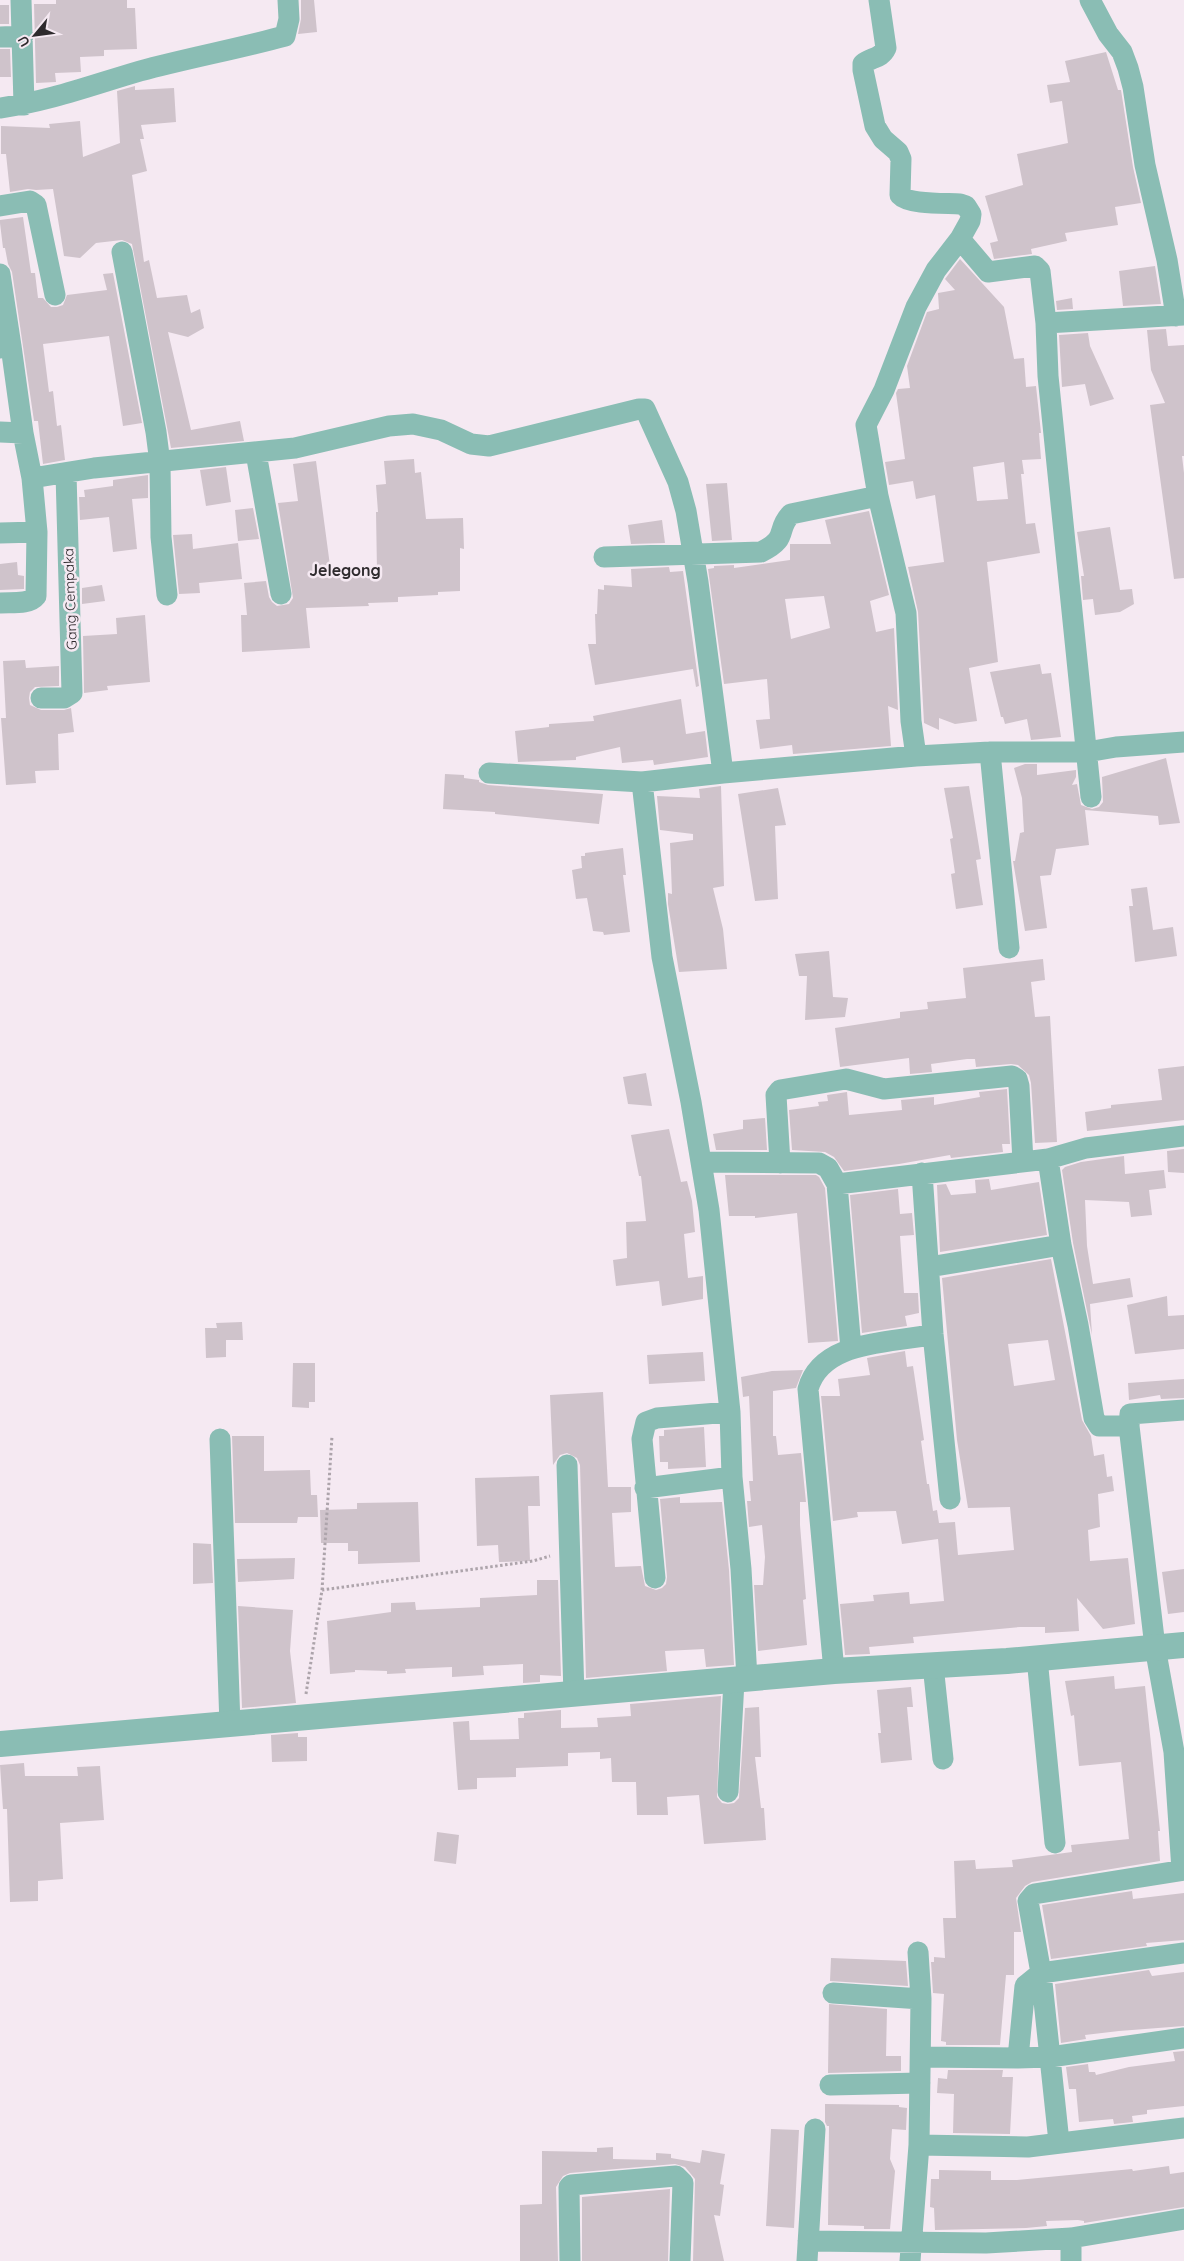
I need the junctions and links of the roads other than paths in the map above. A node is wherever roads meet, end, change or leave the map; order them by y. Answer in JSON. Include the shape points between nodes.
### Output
{"nodes":[{"id":1,"x":21,"y":0,"type":"edge"},
{"id":2,"x":288,"y":0,"type":"edge"},
{"id":3,"x":879,"y":0,"type":"edge"},
{"id":4,"x":1090,"y":0,"type":"edge"},
{"id":5,"x":23,"y":36,"type":"junction"},
{"id":6,"x":0,"y":37,"type":"edge"},
{"id":7,"x":24,"y":105,"type":"junction"},
{"id":8,"x":0,"y":108,"type":"edge"},
{"id":9,"x":0,"y":206,"type":"edge"},
{"id":10,"x":960,"y":239,"type":"junction"},
{"id":11,"x":122,"y":252,"type":"dead end"},
{"id":12,"x":0,"y":274,"type":"edge"},
{"id":13,"x":55,"y":295,"type":"dead end"},
{"id":14,"x":1180,"y":316,"type":"edge"},
{"id":15,"x":1046,"y":322,"type":"junction"},
{"id":16,"x":5,"y":347,"type":"edge"},
{"id":17,"x":0,"y":432,"type":"edge"},
{"id":18,"x":23,"y":433,"type":"junction"},
{"id":19,"x":256,"y":453,"type":"junction"},
{"id":20,"x":160,"y":463,"type":"junction"},
{"id":21,"x":66,"y":474,"type":"junction"},
{"id":22,"x":32,"y":478,"type":"junction"},
{"id":23,"x":878,"y":496,"type":"junction"},
{"id":24,"x":37,"y":532,"type":"junction"},
{"id":25,"x":0,"y":533,"type":"edge"},
{"id":26,"x":694,"y":555,"type":"junction"},
{"id":27,"x":604,"y":557,"type":"dead end"},
{"id":28,"x":281,"y":594,"type":"dead end"},
{"id":29,"x":167,"y":595,"type":"dead end"},
{"id":30,"x":0,"y":603,"type":"edge"},
{"id":31,"x":41,"y":698,"type":"dead end"},
{"id":32,"x":1184,"y":742,"type":"edge"},
{"id":33,"x":990,"y":752,"type":"junction"},
{"id":34,"x":1087,"y":752,"type":"junction"},
{"id":35,"x":916,"y":756,"type":"junction"},
{"id":36,"x":489,"y":773,"type":"dead end"},
{"id":37,"x":723,"y":773,"type":"junction"},
{"id":38,"x":642,"y":782,"type":"junction"},
{"id":39,"x":1091,"y":797,"type":"dead end"},
{"id":40,"x":1009,"y":948,"type":"dead end"},
{"id":41,"x":1184,"y":1136,"type":"edge"},
{"id":42,"x":1048,"y":1159,"type":"junction"},
{"id":43,"x":701,"y":1162,"type":"junction"},
{"id":44,"x":1023,"y":1162,"type":"junction"},
{"id":45,"x":780,"y":1163,"type":"junction"},
{"id":46,"x":922,"y":1173,"type":"junction"},
{"id":47,"x":837,"y":1184,"type":"junction"},
{"id":48,"x":1061,"y":1245,"type":"junction"},
{"id":49,"x":929,"y":1266,"type":"junction"},
{"id":50,"x":933,"y":1334,"type":"junction"},
{"id":51,"x":851,"y":1348,"type":"junction"},
{"id":52,"x":1184,"y":1410,"type":"edge"},
{"id":53,"x":730,"y":1412,"type":"junction"},
{"id":54,"x":1129,"y":1426,"type":"junction"},
{"id":55,"x":220,"y":1439,"type":"dead end"},
{"id":56,"x":567,"y":1465,"type":"dead end"},
{"id":57,"x":732,"y":1477,"type":"junction"},
{"id":58,"x":645,"y":1488,"type":"junction"},
{"id":59,"x":950,"y":1499,"type":"dead end"},
{"id":60,"x":655,"y":1578,"type":"dead end"},
{"id":61,"x":1184,"y":1644,"type":"edge"},
{"id":62,"x":1155,"y":1647,"type":"junction"},
{"id":63,"x":1037,"y":1658,"type":"junction"},
{"id":64,"x":933,"y":1665,"type":"junction"},
{"id":65,"x":834,"y":1671,"type":"junction"},
{"id":66,"x":740,"y":1680,"type":"junction"},
{"id":67,"x":574,"y":1695,"type":"junction"},
{"id":68,"x":230,"y":1725,"type":"junction"},
{"id":69,"x":0,"y":1744,"type":"edge"},
{"id":70,"x":1179,"y":1752,"type":"edge"},
{"id":71,"x":943,"y":1760,"type":"dead end"},
{"id":72,"x":1180,"y":1785,"type":"edge"},
{"id":73,"x":728,"y":1792,"type":"dead end"},
{"id":74,"x":1055,"y":1843,"type":"dead end"},
{"id":75,"x":1183,"y":1870,"type":"edge"},
{"id":76,"x":918,"y":1952,"type":"dead end"},
{"id":77,"x":1184,"y":1953,"type":"edge"},
{"id":78,"x":1041,"y":1973,"type":"junction"},
{"id":79,"x":833,"y":1993,"type":"dead end"},
{"id":80,"x":921,"y":1999,"type":"junction"},
{"id":81,"x":1184,"y":2038,"type":"edge"},
{"id":82,"x":1050,"y":2056,"type":"junction"},
{"id":83,"x":921,"y":2057,"type":"junction"},
{"id":84,"x":1018,"y":2058,"type":"junction"},
{"id":85,"x":920,"y":2083,"type":"junction"},
{"id":86,"x":830,"y":2085,"type":"dead end"},
{"id":87,"x":1184,"y":2128,"type":"edge"},
{"id":88,"x":815,"y":2129,"type":"dead end"},
{"id":89,"x":1059,"y":2142,"type":"junction"},
{"id":90,"x":919,"y":2145,"type":"junction"},
{"id":91,"x":1184,"y":2219,"type":"edge"},
{"id":92,"x":1071,"y":2238,"type":"junction"},
{"id":93,"x":807,"y":2251,"type":"edge"},
{"id":94,"x":911,"y":2252,"type":"edge"},
{"id":95,"x":985,"y":2252,"type":"edge"},
{"id":96,"x":570,"y":2261,"type":"edge"},
{"id":97,"x":680,"y":2261,"type":"edge"},
{"id":98,"x":1071,"y":2261,"type":"edge"}],
"edges":[{"from":1,"to":5,"type":"street"},
{"from":2,"to":7,"type":"street","via":[[289,20],[285,36],[138,72]]},
{"from":3,"to":10,"type":"street","via":[[886,48],[882,55],[862,66],[875,126],[901,159],[899,192],[904,199],[960,204],[969,209],[970,221]]},
{"from":4,"to":14,"type":"street","via":[[1122,52],[1128,68],[1144,165]]},
{"from":5,"to":6,"type":"street"},
{"from":5,"to":7,"type":"street"},
{"from":7,"to":8,"type":"street"},
{"from":9,"to":13,"type":"street","via":[[30,201],[36,205]]},
{"from":10,"to":15,"type":"street","via":[[988,272],[1035,266],[1040,271]]},
{"from":10,"to":23,"type":"street","via":[[936,270],[916,306],[884,390],[866,425]]},
{"from":11,"to":20,"type":"street"},
{"from":12,"to":16,"type":"street"},
{"from":14,"to":15,"type":"street"},
{"from":15,"to":34,"type":"street","via":[[1048,376]]},
{"from":16,"to":18,"type":"street"},
{"from":17,"to":18,"type":"street"},
{"from":18,"to":22,"type":"street"},
{"from":19,"to":20,"type":"street"},
{"from":19,"to":26,"type":"street","via":[[413,424],[441,430],[471,444],[489,446],[645,409],[678,482]]},
{"from":19,"to":28,"type":"street"},
{"from":20,"to":21,"type":"street","via":[[94,468]]},
{"from":20,"to":29,"type":"street","via":[[161,537]]},
{"from":21,"to":22,"type":"street"},
{"from":21,"to":31,"type":"street","name":"Gang Cempaka","via":[[72,693],[64,698]]},
{"from":22,"to":24,"type":"street"},
{"from":23,"to":26,"type":"street","via":[[791,514],[780,538],[761,552]]},
{"from":23,"to":35,"type":"street","via":[[906,614],[911,721]]},
{"from":24,"to":25,"type":"street"},
{"from":24,"to":30,"type":"street","via":[[36,596],[33,600]]},
{"from":26,"to":27,"type":"street"},
{"from":26,"to":37,"type":"street"},
{"from":32,"to":34,"type":"street"},
{"from":33,"to":34,"type":"street"},
{"from":33,"to":35,"type":"street"},
{"from":33,"to":40,"type":"street"},
{"from":34,"to":39,"type":"street"},
{"from":35,"to":37,"type":"street"},
{"from":36,"to":38,"type":"street"},
{"from":37,"to":38,"type":"street"},
{"from":38,"to":43,"type":"street","via":[[662,956]]},
{"from":41,"to":42,"type":"street","via":[[1086,1148]]},
{"from":42,"to":44,"type":"street"},
{"from":42,"to":48,"type":"street"},
{"from":43,"to":45,"type":"street"},
{"from":43,"to":53,"type":"street"},
{"from":44,"to":45,"type":"street","via":[[1019,1086],[1012,1076],[884,1089],[846,1079],[780,1090],[776,1095]]},
{"from":44,"to":46,"type":"street"},
{"from":45,"to":47,"type":"street","via":[[824,1165]]},
{"from":46,"to":47,"type":"street"},
{"from":46,"to":49,"type":"street"},
{"from":47,"to":51,"type":"street"},
{"from":48,"to":49,"type":"street"},
{"from":48,"to":54,"type":"street","via":[[1094,1418],[1099,1426]]},
{"from":49,"to":50,"type":"street"},
{"from":50,"to":51,"type":"street"},
{"from":50,"to":59,"type":"street"},
{"from":51,"to":65,"type":"street","via":[[818,1368],[808,1389]]},
{"from":52,"to":54,"type":"street","via":[[1130,1414]]},
{"from":53,"to":57,"type":"street"},
{"from":53,"to":58,"type":"street","via":[[657,1418],[646,1422],[642,1439]]},
{"from":54,"to":62,"type":"street"},
{"from":55,"to":68,"type":"street"},
{"from":56,"to":67,"type":"street"},
{"from":57,"to":58,"type":"street"},
{"from":57,"to":66,"type":"street","via":[[741,1568]]},
{"from":58,"to":60,"type":"street"},
{"from":61,"to":62,"type":"street"},
{"from":62,"to":63,"type":"street"},
{"from":62,"to":70,"type":"street"},
{"from":63,"to":64,"type":"street"},
{"from":63,"to":74,"type":"street"},
{"from":64,"to":65,"type":"street"},
{"from":64,"to":71,"type":"street"},
{"from":65,"to":66,"type":"street"},
{"from":66,"to":67,"type":"street"},
{"from":66,"to":73,"type":"street"},
{"from":67,"to":68,"type":"street"},
{"from":68,"to":69,"type":"street"},
{"from":70,"to":72,"type":"street"},
{"from":72,"to":75,"type":"street"},
{"from":75,"to":78,"type":"street","via":[[1030,1896],[1028,1903]]},
{"from":76,"to":80,"type":"street"},
{"from":77,"to":78,"type":"street"},
{"from":78,"to":82,"type":"street"},
{"from":78,"to":84,"type":"street","via":[[1025,1986]]},
{"from":79,"to":80,"type":"street"},
{"from":80,"to":83,"type":"street"},
{"from":81,"to":82,"type":"street"},
{"from":82,"to":84,"type":"street"},
{"from":82,"to":89,"type":"street"},
{"from":83,"to":84,"type":"street"},
{"from":83,"to":85,"type":"street"},
{"from":85,"to":86,"type":"street"},
{"from":85,"to":90,"type":"street"},
{"from":87,"to":89,"type":"street"},
{"from":88,"to":93,"type":"street"},
{"from":89,"to":90,"type":"street","via":[[997,2148]]},
{"from":90,"to":94,"type":"street"},
{"from":91,"to":92,"type":"street"},
{"from":92,"to":95,"type":"street"},
{"from":92,"to":98,"type":"street"},
{"from":93,"to":94,"type":"street"},
{"from":94,"to":95,"type":"street"},
{"from":96,"to":97,"type":"street","via":[[571,2185],[676,2176],[683,2183]]}]}
